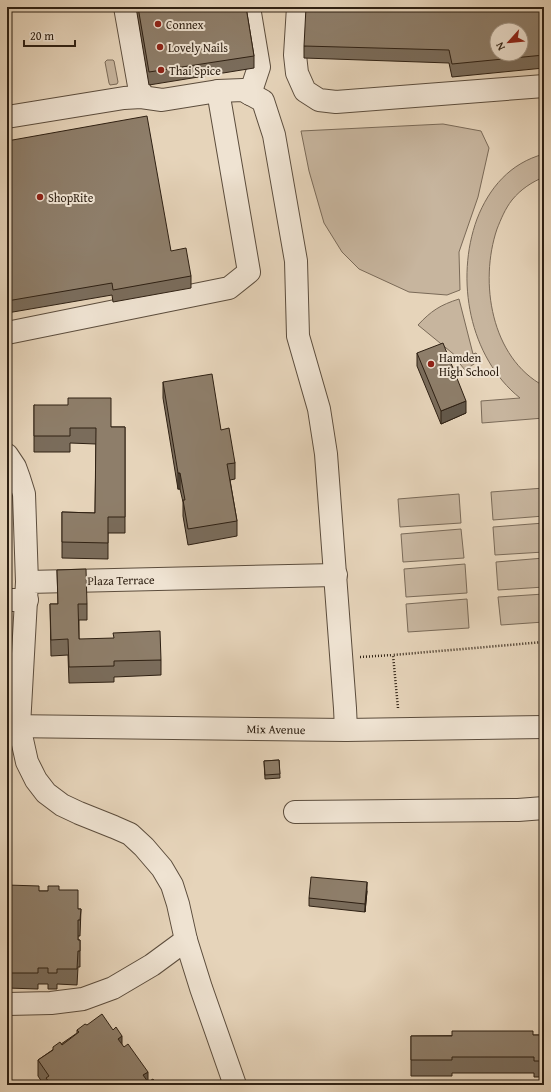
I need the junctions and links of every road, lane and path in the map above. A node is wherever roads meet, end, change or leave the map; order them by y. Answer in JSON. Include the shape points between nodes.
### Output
{"nodes":[{"id":1,"x":125,"y":7,"type":"edge"},
{"id":2,"x":249,"y":7,"type":"edge"},
{"id":3,"x":298,"y":7,"type":"edge"},
{"id":4,"x":544,"y":86,"type":"edge"},
{"id":5,"x":218,"y":91,"type":"junction"},
{"id":6,"x":250,"y":94,"type":"junction"},
{"id":7,"x":141,"y":97,"type":"junction"},
{"id":8,"x":7,"y":117,"type":"edge"},
{"id":9,"x":7,"y":332,"type":"edge"},
{"id":10,"x":7,"y":455,"type":"edge"},
{"id":11,"x":16,"y":529,"type":"edge"},
{"id":12,"x":336,"y":575,"type":"junction"},
{"id":13,"x":20,"y":594,"type":"edge"},
{"id":14,"x":544,"y":642,"type":"edge"},
{"id":15,"x":393,"y":655,"type":"junction"},
{"id":16,"x":342,"y":658,"type":"junction"},
{"id":17,"x":398,"y":708,"type":"dead end"},
{"id":18,"x":13,"y":726,"type":"edge"},
{"id":19,"x":544,"y":727,"type":"edge"},
{"id":20,"x":346,"y":730,"type":"junction"},
{"id":21,"x":544,"y":808,"type":"edge"},
{"id":22,"x":295,"y":812,"type":"dead end"},
{"id":23,"x":186,"y":940,"type":"junction"},
{"id":24,"x":8,"y":1004,"type":"dead end"},
{"id":25,"x":235,"y":1085,"type":"edge"}],
"edges":[{"from":1,"to":7,"type":"street"},
{"from":2,"to":6,"type":"street","via":[[259,68]]},
{"from":3,"to":4,"type":"street","via":[[295,55],[297,73],[304,91],[320,100],[336,102]]},
{"from":5,"to":6,"type":"street","via":[[243,90]]},
{"from":5,"to":7,"type":"street","via":[[162,100]]},
{"from":5,"to":9,"type":"street","via":[[248,272],[229,288]]},
{"from":6,"to":12,"type":"street","via":[[263,101],[274,135],[296,261],[298,336],[319,408],[326,454]]},
{"from":7,"to":8,"type":"street"},
{"from":10,"to":11,"type":"street","via":[[20,478],[24,494]]},
{"from":11,"to":13,"type":"street"},
{"from":12,"to":13,"type":"street","name":"Plaza Terrace"},
{"from":12,"to":16,"type":"street"},
{"from":13,"to":18,"type":"street"},
{"from":14,"to":15,"type":"path"},
{"from":15,"to":16,"type":"path"},
{"from":15,"to":17,"type":"path"},
{"from":16,"to":20,"type":"street"},
{"from":18,"to":20,"type":"street","name":"Mix Avenue"},
{"from":18,"to":23,"type":"street","via":[[27,762],[46,793],[67,808],[130,834],[162,868],[172,885]]},
{"from":19,"to":20,"type":"street","name":"Mix Avenue"},
{"from":21,"to":22,"type":"street"},
{"from":23,"to":24,"type":"street","via":[[152,965],[113,988],[83,999]]},
{"from":23,"to":25,"type":"street"}]}
